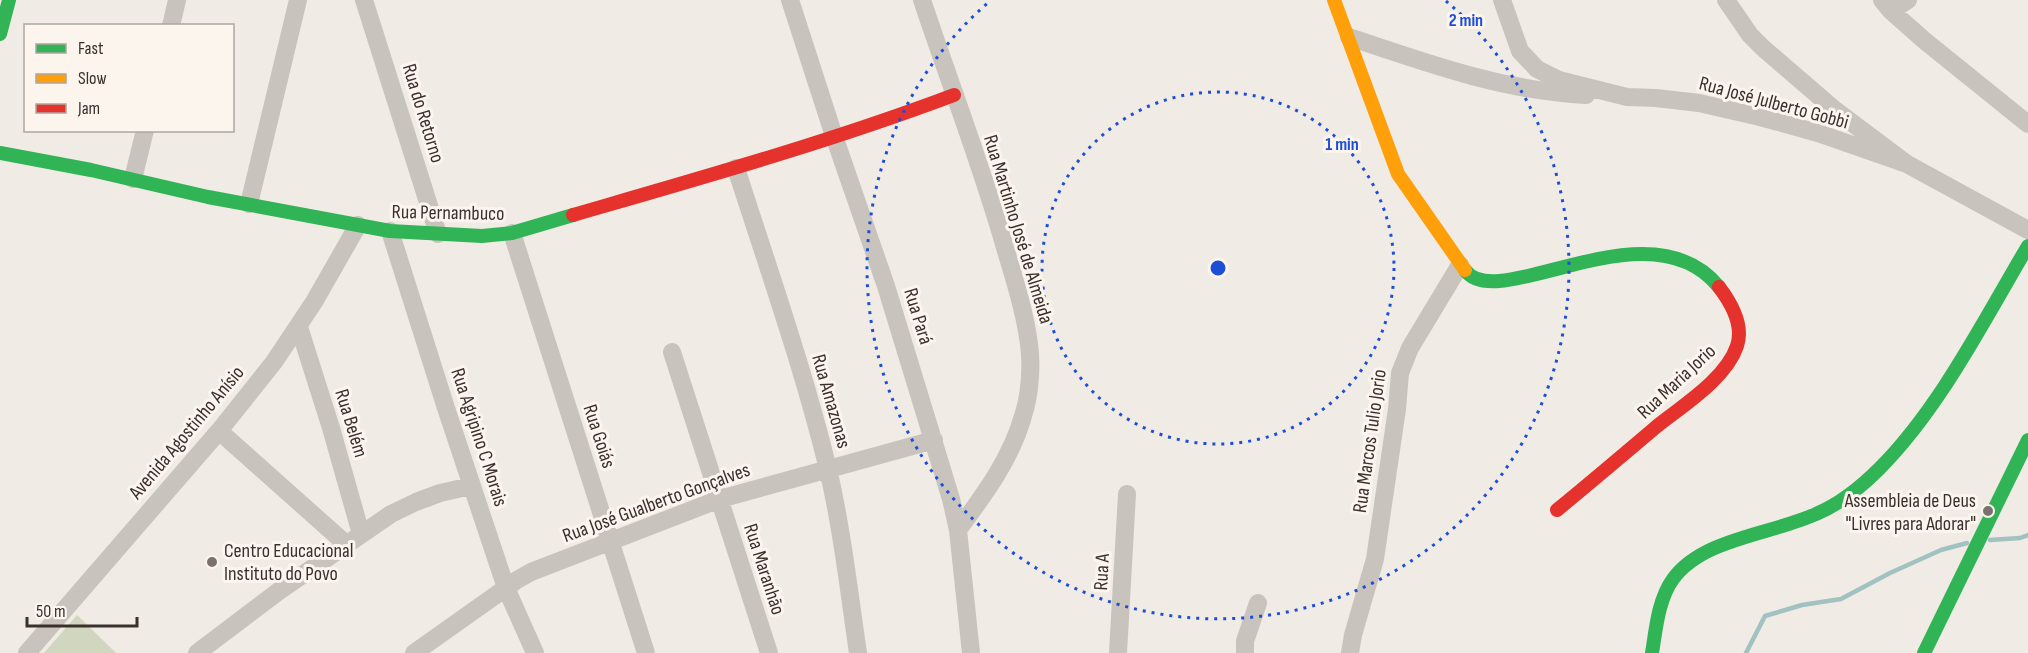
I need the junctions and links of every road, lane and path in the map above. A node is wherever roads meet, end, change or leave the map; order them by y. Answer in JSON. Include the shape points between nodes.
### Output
{"nodes":[{"id":1,"x":9,"y":0,"type":"edge"},
{"id":2,"x":177,"y":0,"type":"edge"},
{"id":3,"x":298,"y":0,"type":"edge"},
{"id":4,"x":790,"y":0,"type":"edge"},
{"id":5,"x":922,"y":0,"type":"edge"},
{"id":6,"x":1334,"y":0,"type":"edge"},
{"id":7,"x":1502,"y":0,"type":"edge"},
{"id":8,"x":1726,"y":0,"type":"edge"},
{"id":9,"x":1908,"y":0,"type":"edge"},
{"id":10,"x":366,"y":3,"type":"edge"},
{"id":11,"x":1887,"y":6,"type":"edge"},
{"id":12,"x":171,"y":24,"type":"edge"},
{"id":13,"x":0,"y":34,"type":"edge"},
{"id":14,"x":1349,"y":37,"type":"junction"},
{"id":15,"x":954,"y":95,"type":"junction"},
{"id":16,"x":1627,"y":97,"type":"junction"},
{"id":17,"x":2028,"y":124,"type":"edge"},
{"id":18,"x":145,"y":132,"type":"edge"},
{"id":19,"x":834,"y":136,"type":"junction"},
{"id":20,"x":0,"y":153,"type":"edge"},
{"id":21,"x":1907,"y":164,"type":"junction"},
{"id":22,"x":736,"y":168,"type":"junction"},
{"id":23,"x":133,"y":179,"type":"junction"},
{"id":24,"x":249,"y":204,"type":"junction"},
{"id":25,"x":358,"y":225,"type":"junction"},
{"id":26,"x":2028,"y":230,"type":"edge"},
{"id":27,"x":390,"y":231,"type":"junction"},
{"id":28,"x":512,"y":233,"type":"junction"},
{"id":29,"x":438,"y":234,"type":"junction"},
{"id":30,"x":2028,"y":246,"type":"edge"},
{"id":31,"x":1460,"y":265,"type":"junction"},
{"id":32,"x":298,"y":327,"type":"junction"},
{"id":33,"x":672,"y":352,"type":"dead end"},
{"id":34,"x":219,"y":431,"type":"junction"},
{"id":35,"x":934,"y":440,"type":"junction"},
{"id":36,"x":2028,"y":440,"type":"edge"},
{"id":37,"x":828,"y":470,"type":"junction"},
{"id":38,"x":471,"y":486,"type":"junction"},
{"id":39,"x":1127,"y":494,"type":"dead end"},
{"id":40,"x":720,"y":499,"type":"junction"},
{"id":41,"x":1557,"y":510,"type":"dead end"},
{"id":42,"x":958,"y":530,"type":"junction"},
{"id":43,"x":353,"y":539,"type":"junction"},
{"id":44,"x":609,"y":542,"type":"junction"},
{"id":45,"x":506,"y":588,"type":"junction"},
{"id":46,"x":1258,"y":603,"type":"dead end"},
{"id":47,"x":1351,"y":644,"type":"edge"},
{"id":48,"x":1120,"y":651,"type":"edge"},
{"id":49,"x":27,"y":653,"type":"edge"},
{"id":50,"x":197,"y":653,"type":"edge"},
{"id":51,"x":414,"y":653,"type":"edge"},
{"id":52,"x":535,"y":653,"type":"edge"},
{"id":53,"x":646,"y":653,"type":"edge"},
{"id":54,"x":769,"y":653,"type":"edge"},
{"id":55,"x":858,"y":653,"type":"edge"},
{"id":56,"x":971,"y":653,"type":"edge"},
{"id":57,"x":1245,"y":653,"type":"edge"},
{"id":58,"x":1652,"y":653,"type":"edge"},
{"id":59,"x":1924,"y":653,"type":"edge"}],
"edges":[{"from":1,"to":13,"type":"street"},
{"from":2,"to":12,"type":"street"},
{"from":3,"to":24,"type":"street"},
{"from":4,"to":19,"type":"street","name":"Rua Pará"},
{"from":5,"to":15,"type":"street","name":"Rua Martinho José de Almeida"},
{"from":6,"to":14,"type":"street"},
{"from":7,"to":16,"type":"street","name":"Rua José Julberto Gobbi","via":[[1520,51],[1537,69],[1558,80]]},
{"from":8,"to":21,"type":"street","via":[[1763,48],[1835,110]]},
{"from":9,"to":11,"type":"street"},
{"from":10,"to":29,"type":"street","name":"Rua do Retorno"},
{"from":11,"to":17,"type":"street"},
{"from":14,"to":16,"type":"street","name":"Rua José Julberto Gobbi","via":[[1431,65],[1523,89]]},
{"from":14,"to":31,"type":"street","via":[[1398,174]]},
{"from":15,"to":19,"type":"street","name":"Rua Pernambuco"},
{"from":15,"to":42,"type":"street","name":"Rua Martinho José de Almeida","via":[[994,210],[1029,345],[1024,415],[1012,447]]},
{"from":16,"to":21,"type":"street","name":"Rua José Julberto Gobbi","via":[[1699,104],[1760,117]]},
{"from":18,"to":23,"type":"street"},
{"from":19,"to":22,"type":"street","name":"Rua Pernambuco"},
{"from":19,"to":35,"type":"street","name":"Rua Pará","via":[[867,225]]},
{"from":20,"to":23,"type":"street","name":"Rua Pernambuco"},
{"from":21,"to":26,"type":"street"},
{"from":22,"to":28,"type":"street","name":"Rua Pernambuco"},
{"from":22,"to":37,"type":"street","name":"Rua Amazonas"},
{"from":23,"to":24,"type":"street","name":"Rua Pernambuco"},
{"from":24,"to":25,"type":"street","name":"Rua Pernambuco"},
{"from":25,"to":27,"type":"street","name":"Rua Pernambuco"},
{"from":25,"to":32,"type":"street","name":"Avenida Agostinho Anísio"},
{"from":27,"to":29,"type":"street","name":"Rua Pernambuco"},
{"from":27,"to":38,"type":"street","name":"Rua Agripino C Morais"},
{"from":28,"to":29,"type":"street","name":"Rua Pernambuco"},
{"from":28,"to":44,"type":"street","name":"Rua Goiás"},
{"from":30,"to":58,"type":"street","via":[[1907,440],[1877,471],[1810,518],[1734,542],[1683,567],[1667,589]]},
{"from":31,"to":41,"type":"street","name":"Rua Maria Jorio","via":[[1483,282],[1512,279],[1607,256],[1666,254],[1707,272],[1729,299],[1736,315],[1740,333],[1737,347],[1708,384]]},
{"from":31,"to":47,"type":"street","name":"Rua Marcos Tulio Jorio","via":[[1410,348],[1400,373],[1375,559]]},
{"from":32,"to":34,"type":"street","name":"Avenida Agostinho Anísio"},
{"from":32,"to":43,"type":"street","name":"Rua Belém","via":[[331,428]]},
{"from":33,"to":40,"type":"street","name":"Rua Maranhão"},
{"from":34,"to":43,"type":"street"},
{"from":34,"to":49,"type":"street","name":"Avenida Agostinho Anísio"},
{"from":35,"to":37,"type":"street","name":"Rua José Gualberto Gonçalves"},
{"from":35,"to":42,"type":"street","name":"Rua Pará"},
{"from":36,"to":59,"type":"street"},
{"from":37,"to":40,"type":"street","name":"Rua José Gualberto Gonçalves"},
{"from":37,"to":55,"type":"street","name":"Rua Amazonas"},
{"from":38,"to":43,"type":"street","via":[[416,502]]},
{"from":38,"to":45,"type":"street","name":"Rua Agripino C Morais"},
{"from":39,"to":48,"type":"street","name":"Rua A"},
{"from":40,"to":44,"type":"street","name":"Rua José Gualberto Gonçalves"},
{"from":40,"to":54,"type":"street","name":"Rua Maranhão"},
{"from":42,"to":56,"type":"street","name":"Rua Pará"},
{"from":43,"to":50,"type":"street"},
{"from":44,"to":45,"type":"street","name":"Rua José Gualberto Gonçalves","via":[[523,576]]},
{"from":44,"to":53,"type":"street","name":"Rua Goiás"},
{"from":45,"to":51,"type":"street","name":"Rua José Gualberto Gonçalves"},
{"from":45,"to":52,"type":"street","name":"Rua Agripino C Morais"},
{"from":46,"to":57,"type":"street","via":[[1245,641]]}]}
